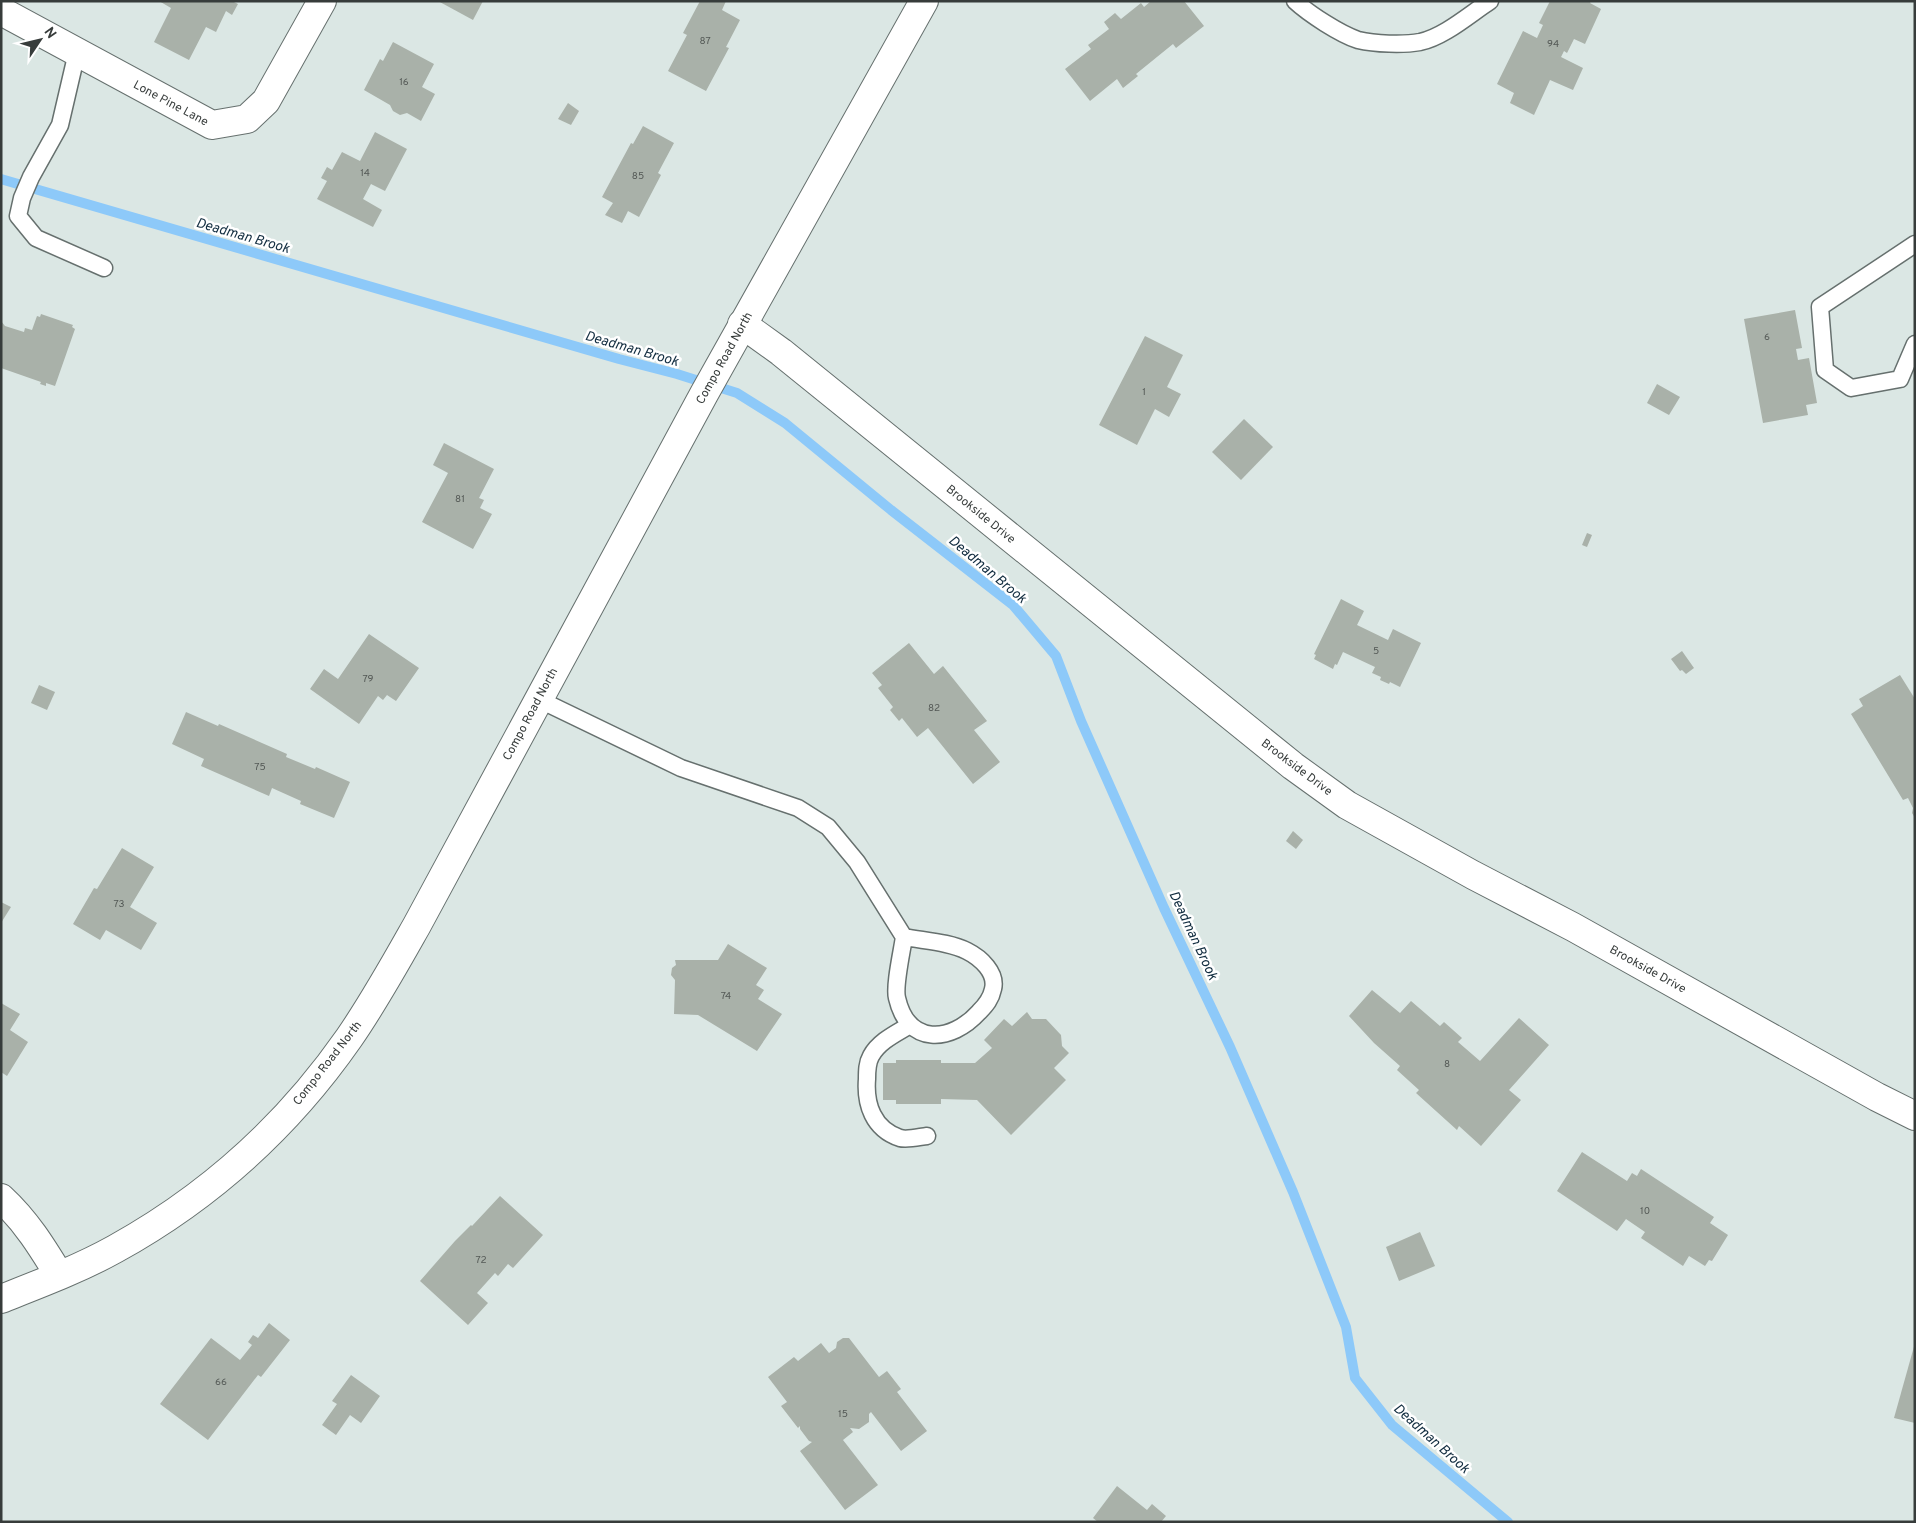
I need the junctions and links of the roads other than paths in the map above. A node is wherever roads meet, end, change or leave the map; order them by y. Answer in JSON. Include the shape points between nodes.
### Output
{"nodes":[{"id":1,"x":322,"y":1,"type":"edge"},
{"id":2,"x":924,"y":1,"type":"edge"},
{"id":3,"x":1295,"y":1,"type":"edge"},
{"id":4,"x":1490,"y":1,"type":"edge"},
{"id":5,"x":1,"y":11,"type":"edge"},
{"id":6,"x":76,"y":52,"type":"junction"},
{"id":7,"x":1915,"y":244,"type":"edge"},
{"id":8,"x":104,"y":268,"type":"dead end"},
{"id":9,"x":742,"y":324,"type":"junction"},
{"id":10,"x":1915,"y":344,"type":"edge"},
{"id":11,"x":538,"y":699,"type":"junction"},
{"id":12,"x":904,"y":938,"type":"junction"},
{"id":13,"x":910,"y":1025,"type":"junction"},
{"id":14,"x":1915,"y":1116,"type":"edge"},
{"id":15,"x":927,"y":1136,"type":"dead end"},
{"id":16,"x":1,"y":1198,"type":"edge"},
{"id":17,"x":59,"y":1275,"type":"junction"},
{"id":18,"x":1,"y":1299,"type":"edge"}],
"edges":[{"from":1,"to":6,"type":"street","name":"Lone Pine Lane","via":[[266,101],[246,119],[212,125]]},
{"from":2,"to":9,"type":"street","name":"Compo Road North"},
{"from":3,"to":4,"type":"lane","via":[[1329,25],[1358,40],[1392,44],[1421,42],[1450,28]]},
{"from":5,"to":6,"type":"street","name":"Lone Pine Lane"},
{"from":6,"to":8,"type":"lane","via":[[60,126],[30,177],[18,216],[36,238]]},
{"from":7,"to":10,"type":"lane","via":[[1820,307],[1825,370],[1851,388],[1900,379]]},
{"from":9,"to":11,"type":"street","name":"Compo Road North"},
{"from":9,"to":14,"type":"street","name":"Brookside Drive","via":[[781,352],[1293,766],[1347,805]]},
{"from":11,"to":12,"type":"lane","via":[[681,768],[798,808],[828,827],[857,862]]},
{"from":11,"to":17,"type":"street","name":"Compo Road North","via":[[383,986],[348,1040],[312,1086],[250,1153],[213,1186],[114,1250]]},
{"from":12,"to":13,"type":"lane","via":[[896,995],[902,1014]]},
{"from":12,"to":13,"type":"lane","via":[[966,950],[982,960],[991,973],[994,988],[989,1001],[972,1020],[954,1031],[935,1035],[922,1033]]},
{"from":13,"to":15,"type":"lane","via":[[878,1046],[870,1056],[866,1092],[868,1106],[888,1132],[902,1138]]},
{"from":16,"to":17,"type":"street","via":[[37,1237]]},
{"from":17,"to":18,"type":"street","name":"Compo Road North"}]}
